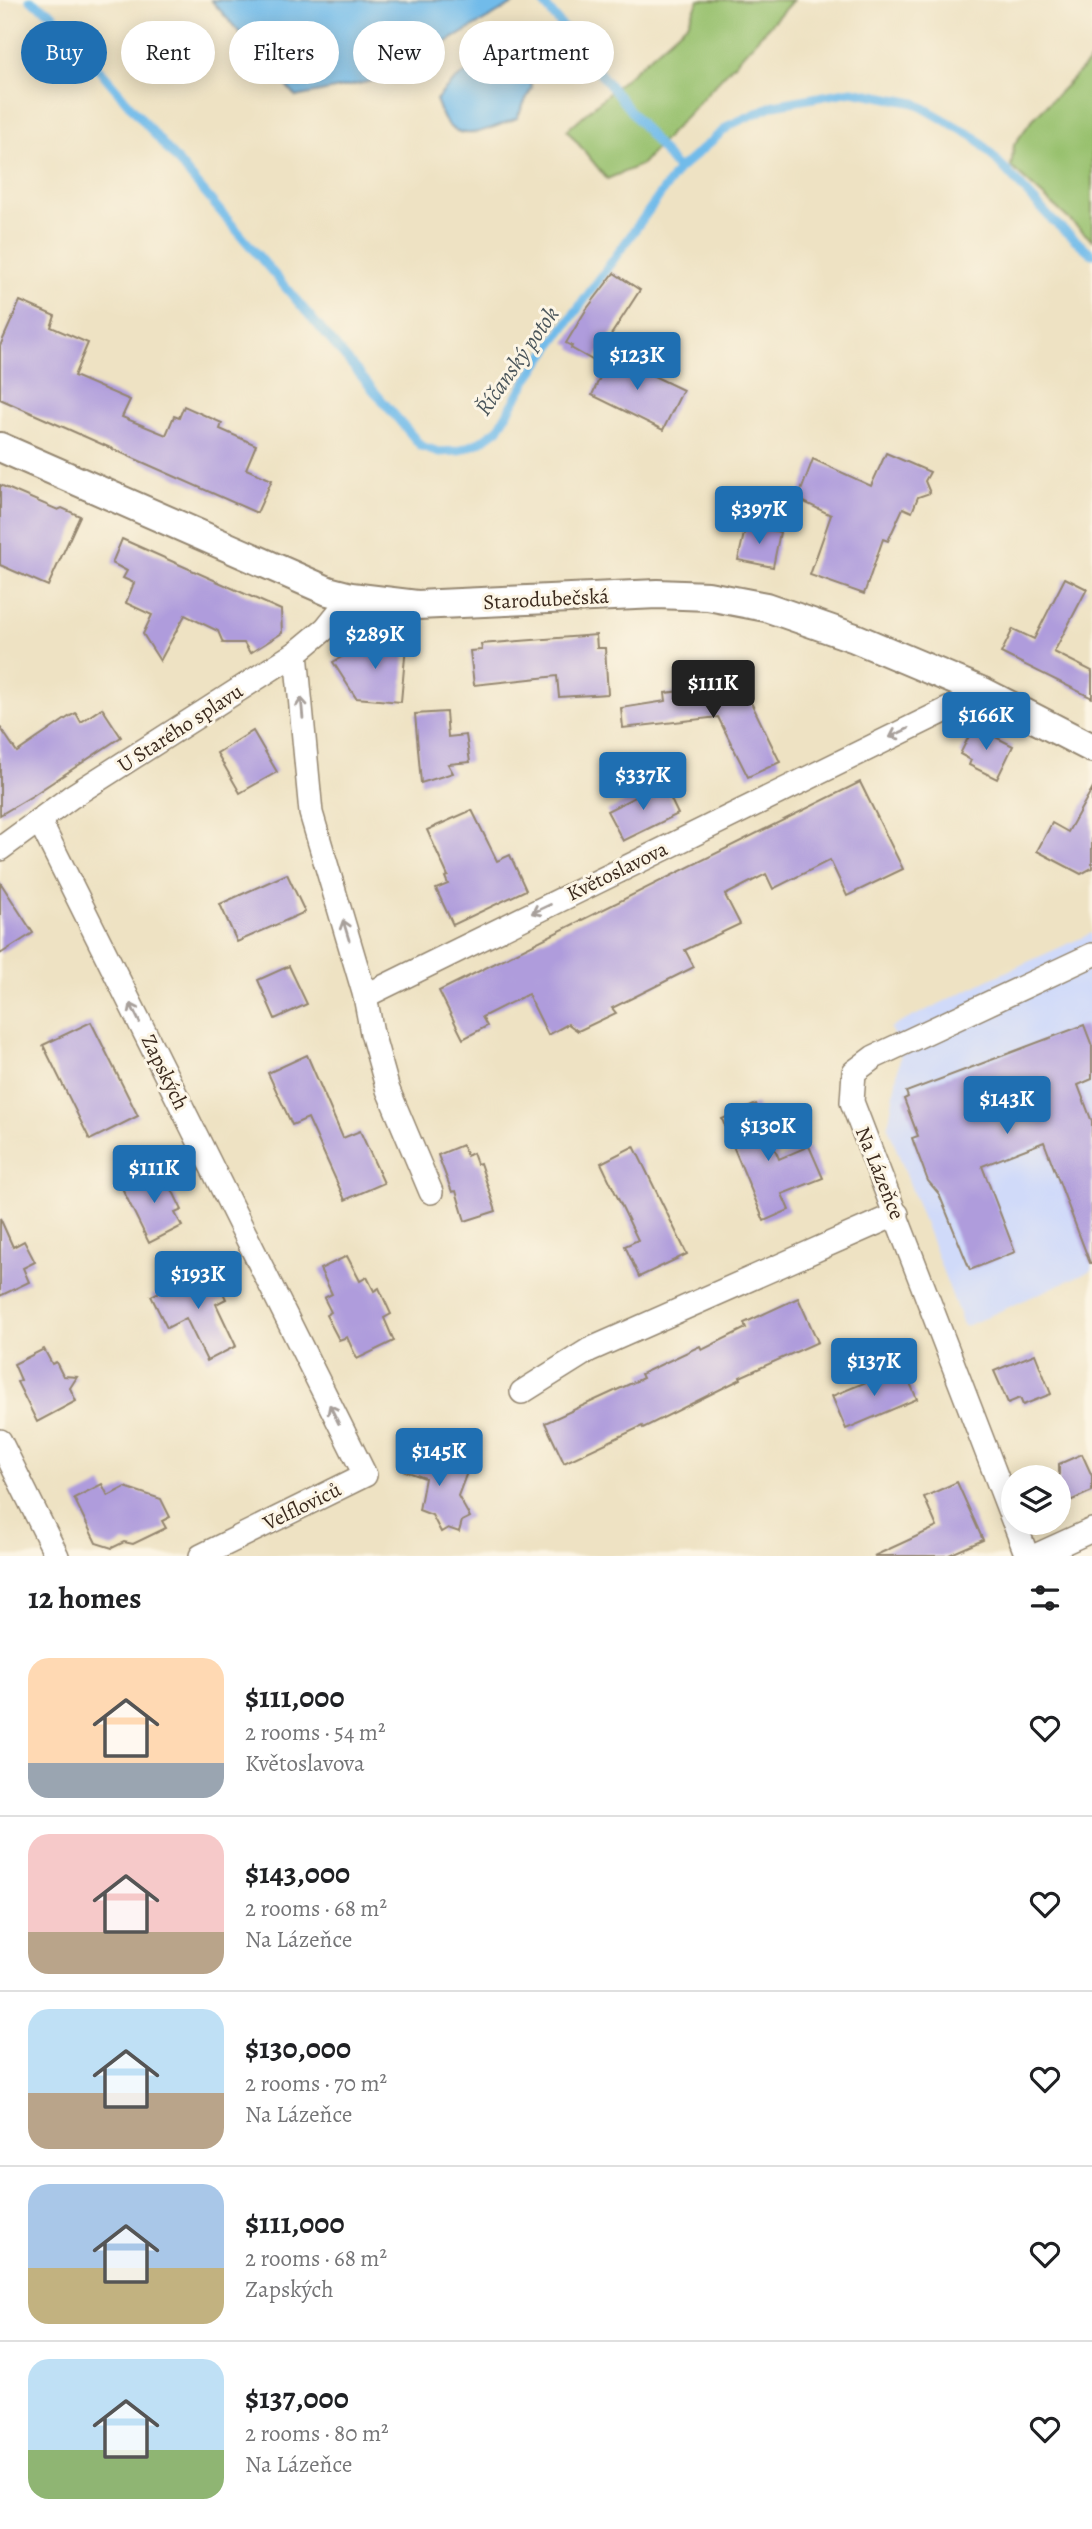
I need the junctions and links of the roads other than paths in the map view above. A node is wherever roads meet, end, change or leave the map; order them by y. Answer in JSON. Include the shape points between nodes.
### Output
{"nodes":[{"id":1,"x":0,"y":447,"type":"edge"},
{"id":2,"x":351,"y":597,"type":"junction"},
{"id":3,"x":296,"y":653,"type":"junction"},
{"id":4,"x":983,"y":692,"type":"junction"},
{"id":5,"x":1092,"y":748,"type":"edge"},
{"id":6,"x":39,"y":820,"type":"junction"},
{"id":7,"x":0,"y":849,"type":"edge"},
{"id":8,"x":1092,"y":955,"type":"edge"},
{"id":9,"x":365,"y":996,"type":"junction"},
{"id":10,"x":431,"y":1192,"type":"dead end"},
{"id":11,"x":897,"y":1214,"type":"junction"},
{"id":12,"x":522,"y":1392,"type":"dead end"},
{"id":13,"x":0,"y":1441,"type":"edge"},
{"id":14,"x":365,"y":1475,"type":"joint"},
{"id":15,"x":1001,"y":1487,"type":"edge"},
{"id":16,"x":1092,"y":1530,"type":"edge"},
{"id":17,"x":1019,"y":1535,"type":"edge"},
{"id":18,"x":57,"y":1556,"type":"edge"},
{"id":19,"x":201,"y":1556,"type":"edge"},
{"id":20,"x":1027,"y":1556,"type":"edge"},
{"id":21,"x":1035,"y":1556,"type":"edge"}],
"edges":[{"from":1,"to":2,"type":"street","name":"Starodubečská","via":[[328,591]]},
{"from":2,"to":3,"type":"street","name":"U Starého splavu","via":[[326,628]]},
{"from":2,"to":4,"type":"street","name":"Starodubečská","via":[[448,605],[625,594],[708,596],[804,620]]},
{"from":3,"to":6,"type":"street","name":"U Starého splavu"},
{"from":9,"to":3,"type":"street","one_way":true,"via":[[311,813]]},
{"from":4,"to":5,"type":"street","name":"Starodubečská"},
{"from":4,"to":9,"type":"street","name":"Květoslavova","one_way":true},
{"from":6,"to":7,"type":"street","name":"U Starého splavu"},
{"from":14,"to":6,"type":"street","name":"Zapských","one_way":true},
{"from":8,"to":11,"type":"street","name":"Na Lázeňce","via":[[874,1056],[854,1072],[852,1102]]},
{"from":9,"to":10,"type":"street","via":[[388,1090]]},
{"from":11,"to":12,"type":"street","via":[[589,1350]]},
{"from":11,"to":15,"type":"street","name":"Na Lázeňce"},
{"from":13,"to":18,"type":"street"},
{"from":14,"to":19,"type":"street","name":"Velfloviců"},
{"from":16,"to":21,"type":"street"},
{"from":17,"to":20,"type":"street","name":"Na Lázeňce"}]}
